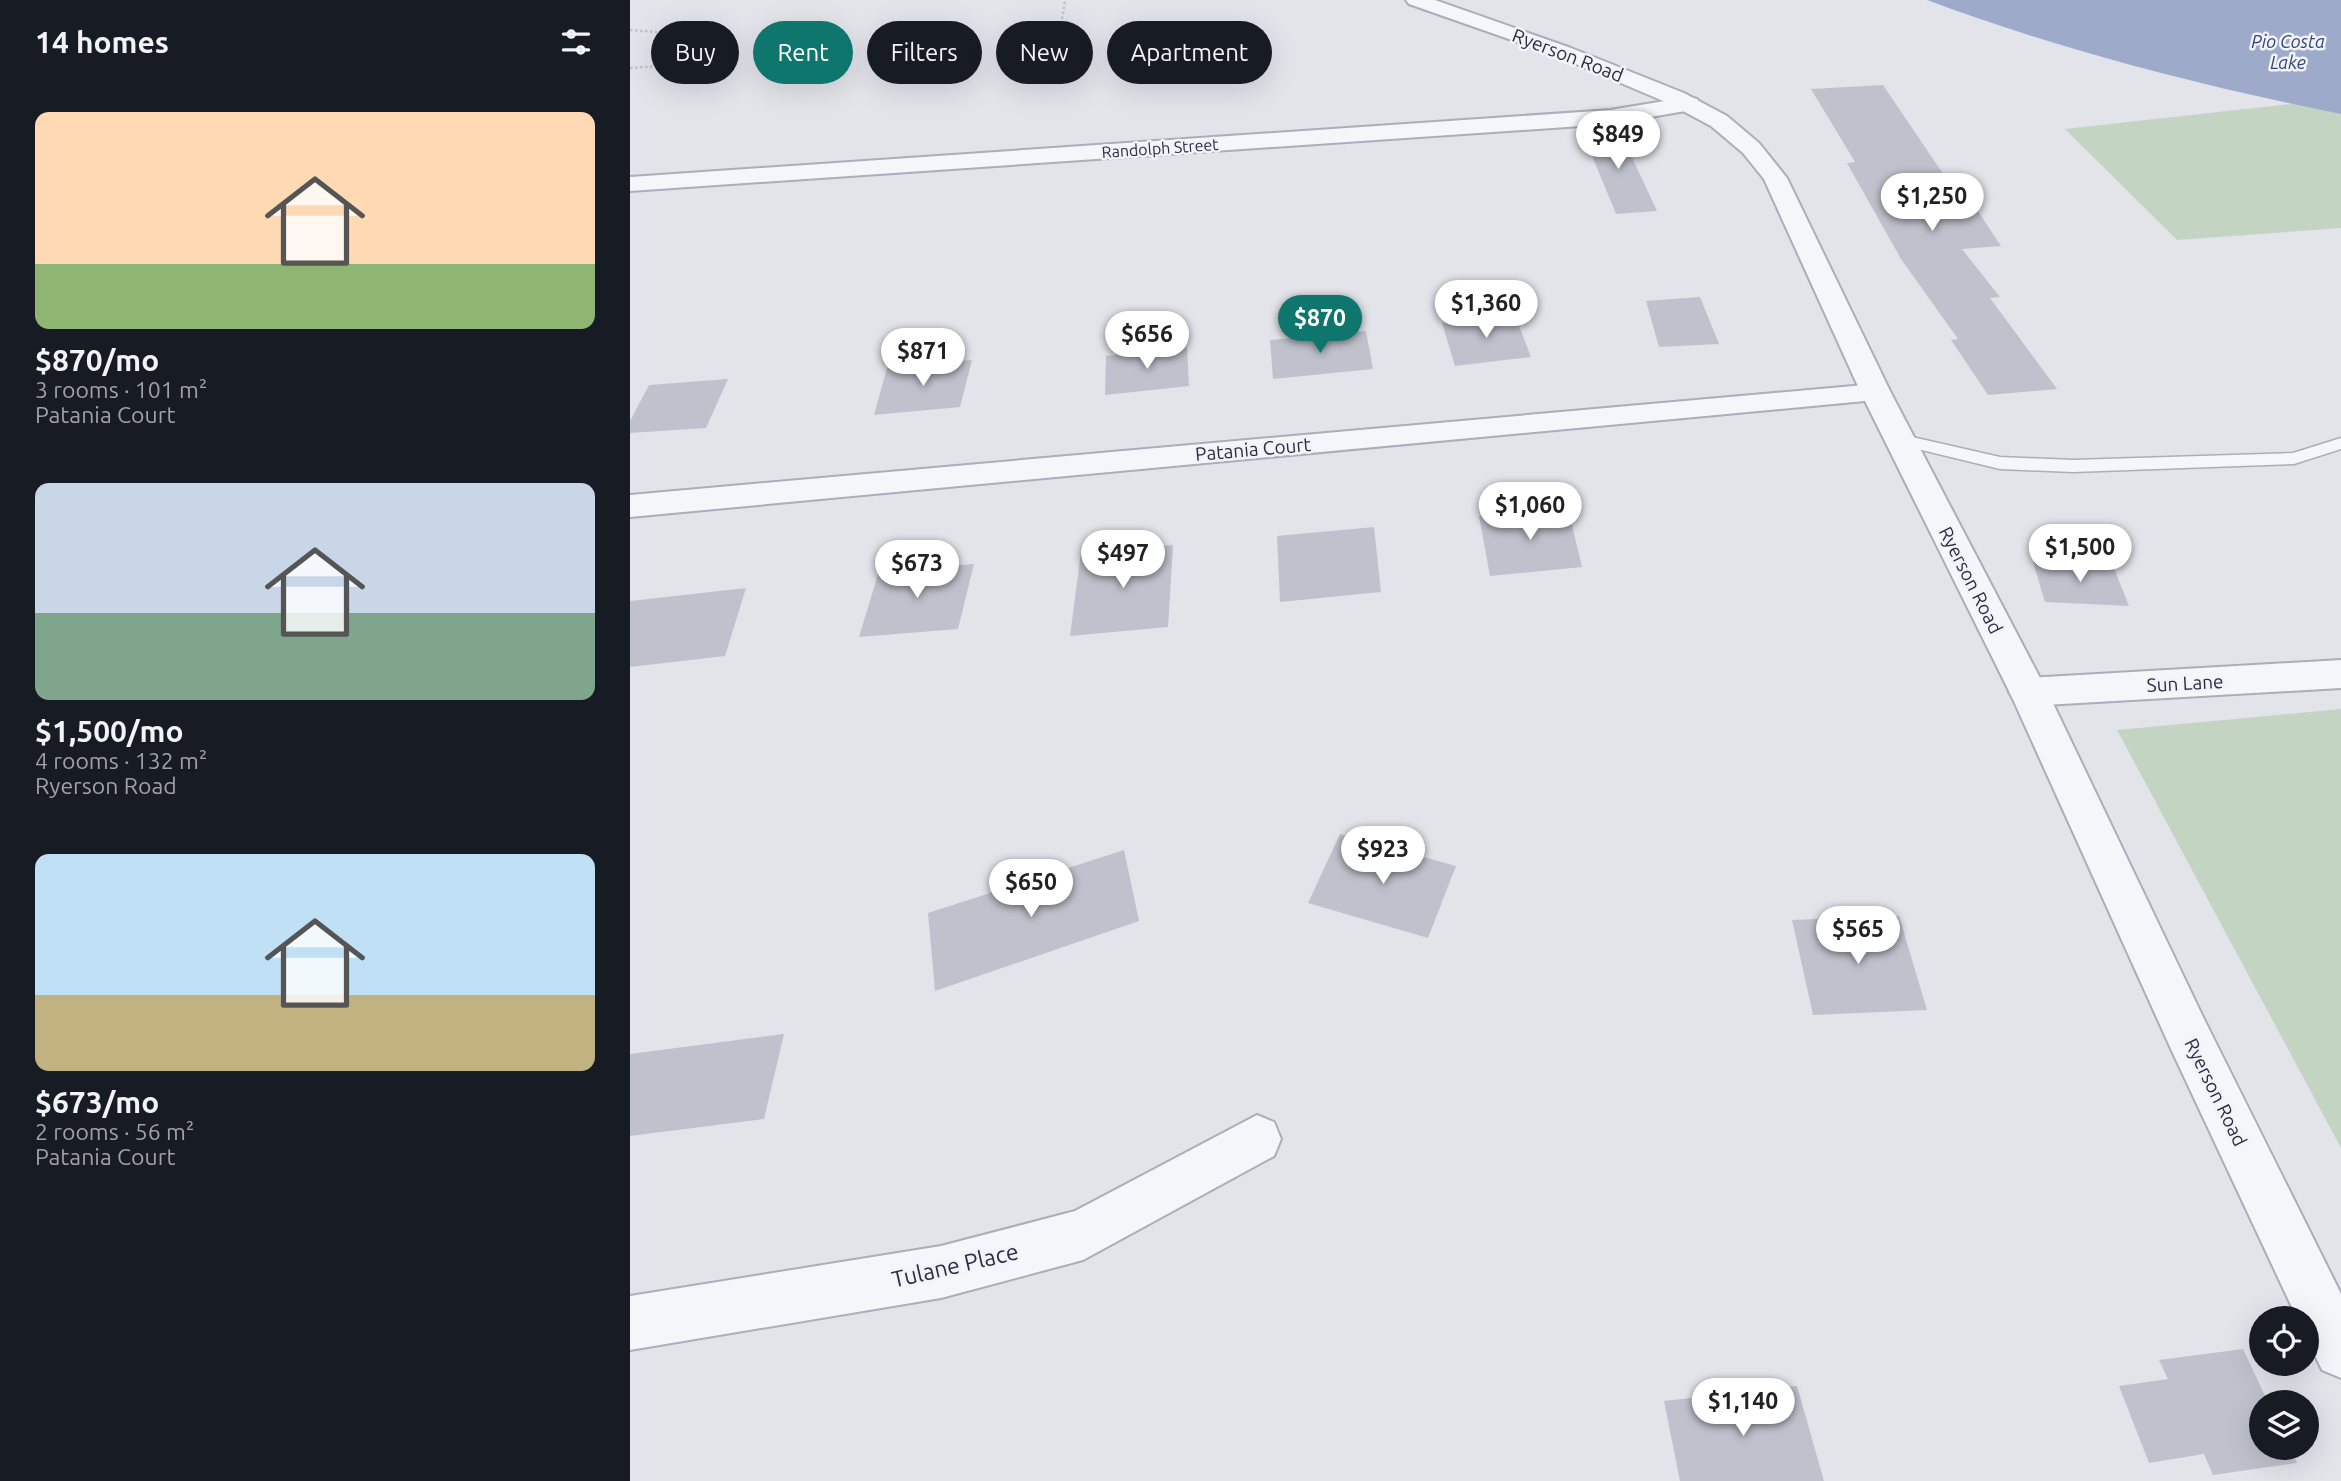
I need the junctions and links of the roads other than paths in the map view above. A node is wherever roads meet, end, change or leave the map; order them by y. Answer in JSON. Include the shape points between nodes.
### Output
{"nodes":[{"id":1,"x":1416,"y":0,"type":"edge"},
{"id":2,"x":1689,"y":104,"type":"junction"},
{"id":3,"x":630,"y":184,"type":"edge"},
{"id":4,"x":1876,"y":393,"type":"junction"},
{"id":5,"x":1899,"y":439,"type":"junction"},
{"id":6,"x":2341,"y":443,"type":"edge"},
{"id":7,"x":630,"y":506,"type":"edge"},
{"id":8,"x":2341,"y":674,"type":"edge"},
{"id":9,"x":2028,"y":692,"type":"junction"},
{"id":10,"x":1257,"y":1139,"type":"dead end"},
{"id":11,"x":630,"y":1323,"type":"edge"},
{"id":12,"x":2341,"y":1351,"type":"edge"}],
"edges":[{"from":1,"to":2,"type":"street","name":"Ryerson Road","via":[[1564,52]]},
{"from":2,"to":3,"type":"street","name":"Randolph Street","via":[[1610,117]]},
{"from":2,"to":4,"type":"street","name":"Ryerson Road","via":[[1751,148],[1775,178]]},
{"from":4,"to":5,"type":"street","name":"Ryerson Road"},
{"from":4,"to":7,"type":"street","name":"Patania Court"},
{"from":5,"to":6,"type":"lane","via":[[2000,463],[2073,466],[2294,458]]},
{"from":5,"to":9,"type":"street","name":"Ryerson Road"},
{"from":8,"to":9,"type":"street","name":"Sun Lane"},
{"from":9,"to":12,"type":"street","name":"Ryerson Road"},
{"from":10,"to":11,"type":"street","name":"Tulane Place","via":[[1083,1234],[941,1272]]}]}
